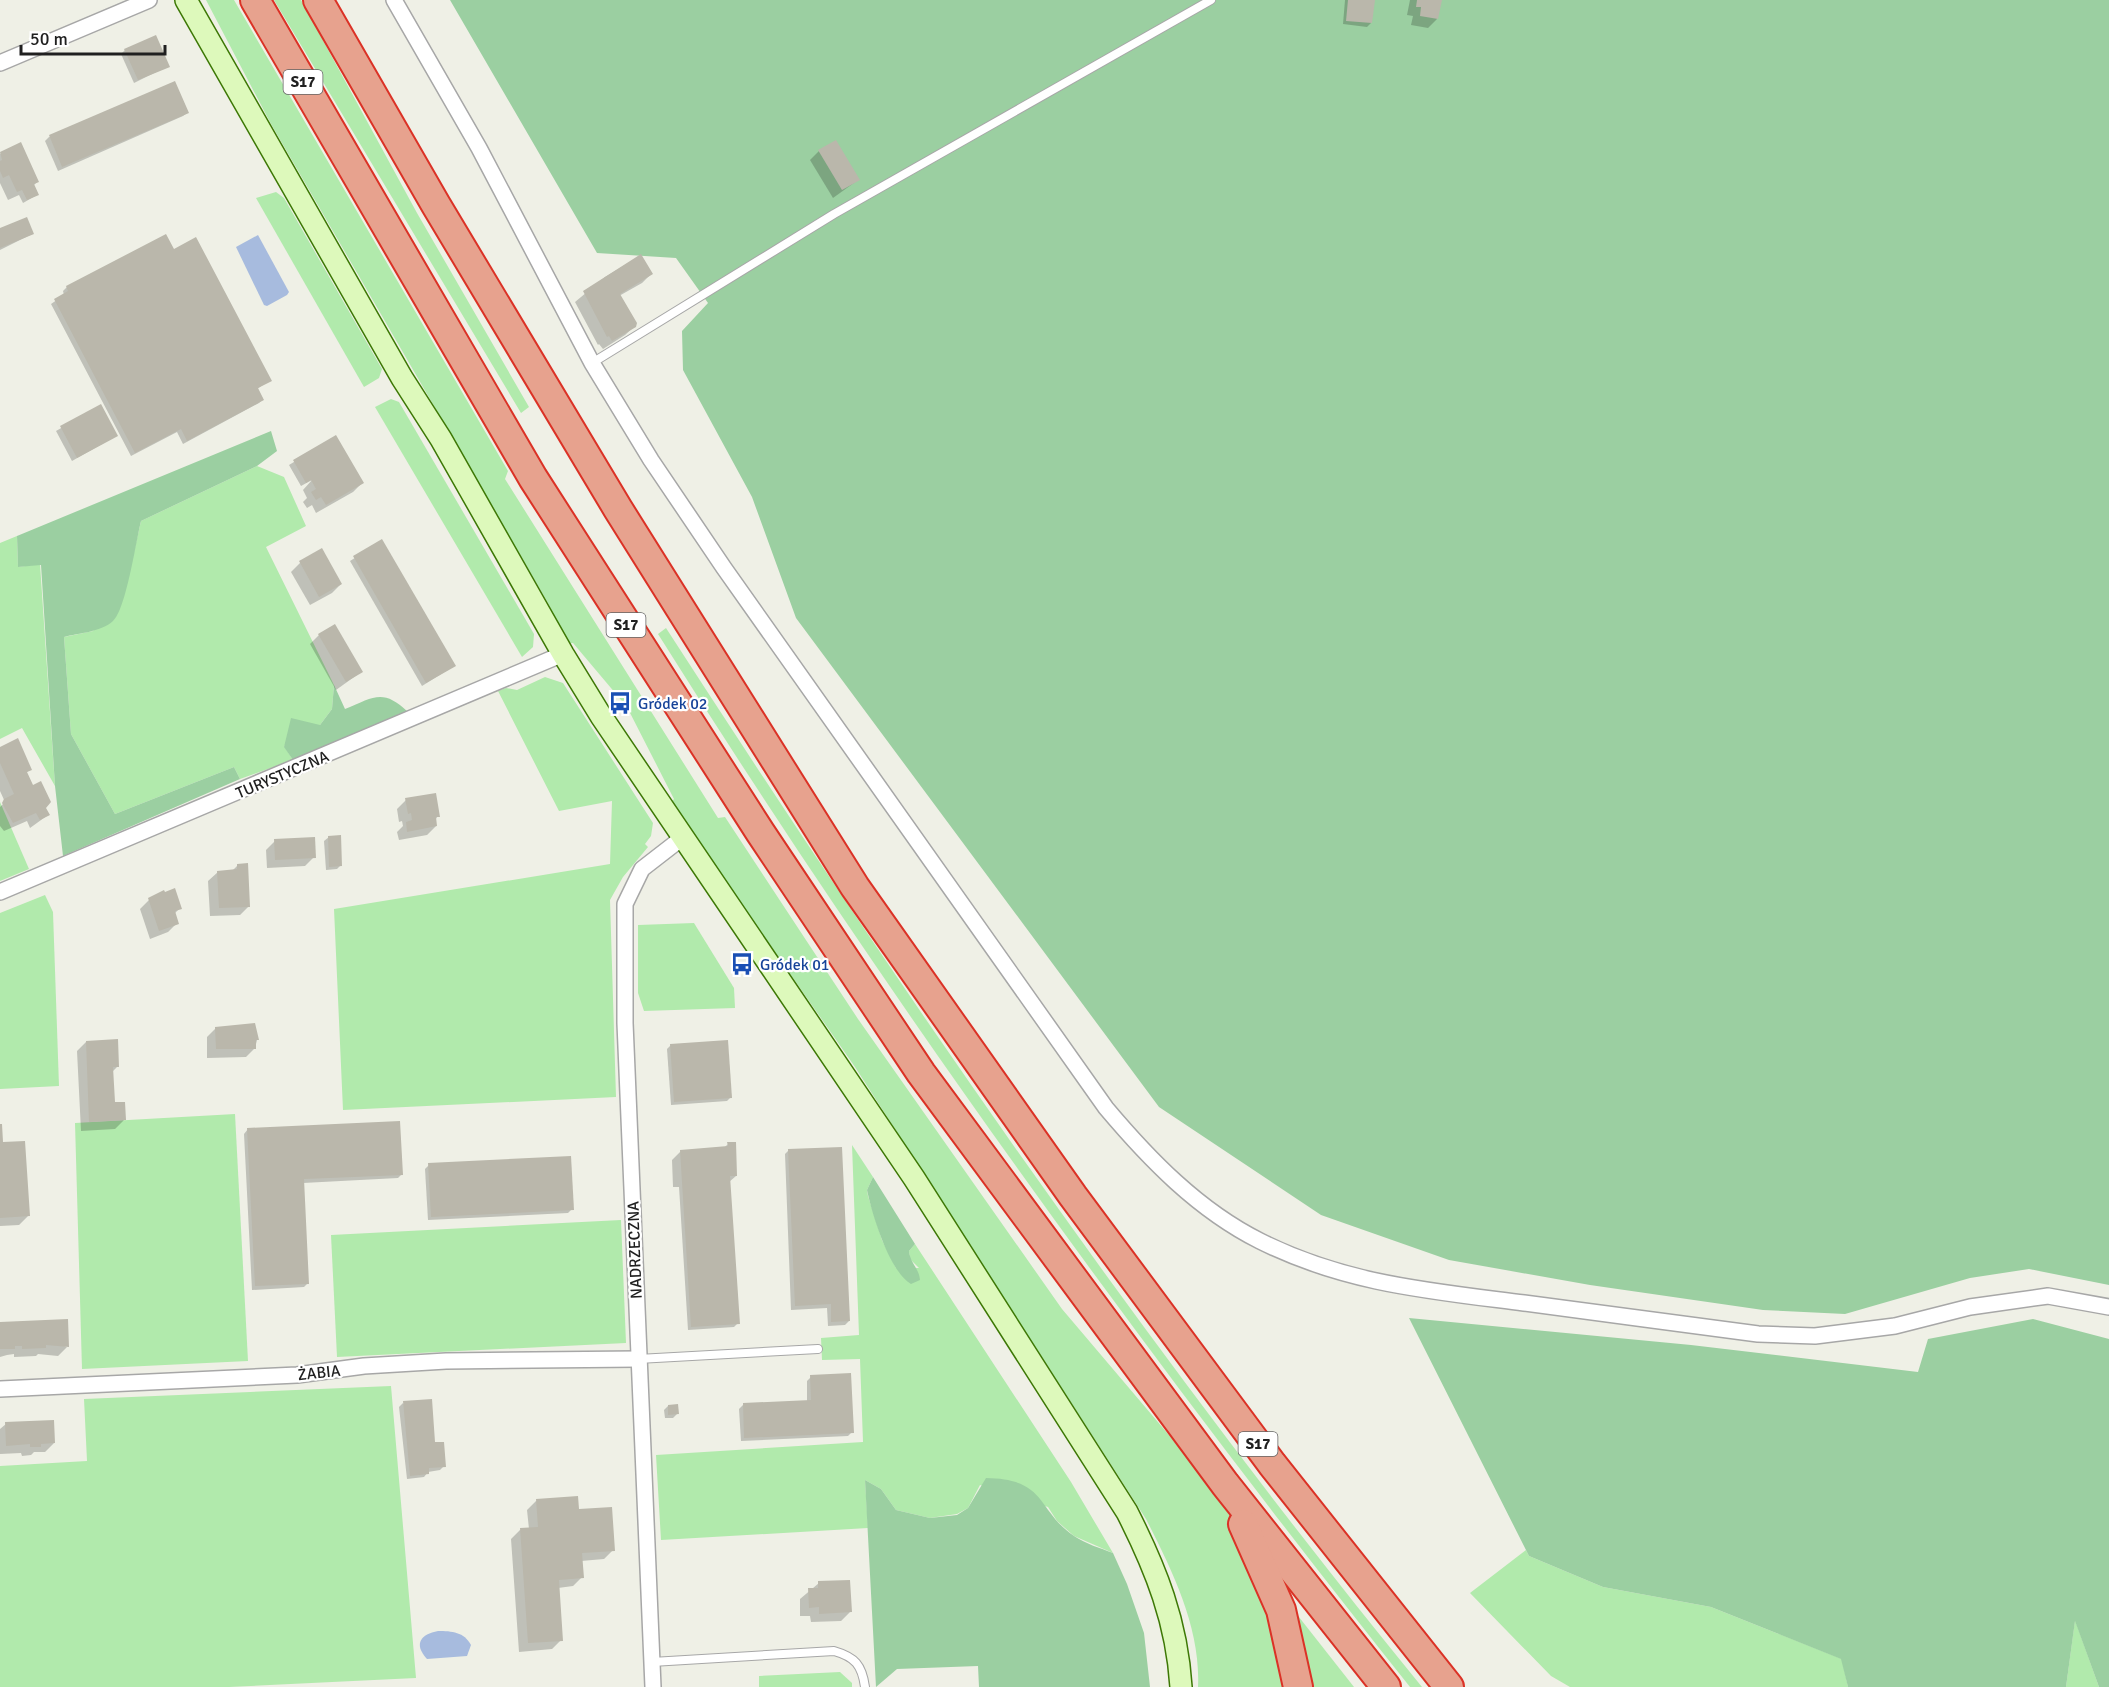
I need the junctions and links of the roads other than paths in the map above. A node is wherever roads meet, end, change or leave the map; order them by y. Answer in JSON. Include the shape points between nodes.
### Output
{"nodes":[{"id":1,"x":149,"y":0,"type":"edge"},
{"id":2,"x":186,"y":0,"type":"edge"},
{"id":3,"x":255,"y":0,"type":"edge"},
{"id":4,"x":318,"y":0,"type":"edge"},
{"id":5,"x":394,"y":0,"type":"edge"},
{"id":6,"x":1211,"y":0,"type":"edge"},
{"id":7,"x":0,"y":63,"type":"edge"},
{"id":8,"x":592,"y":363,"type":"junction"},
{"id":9,"x":563,"y":654,"type":"junction"},
{"id":10,"x":682,"y":837,"type":"junction"},
{"id":11,"x":0,"y":892,"type":"edge"},
{"id":12,"x":2109,"y":1307,"type":"edge"},
{"id":13,"x":818,"y":1349,"type":"dead end"},
{"id":14,"x":638,"y":1359,"type":"junction"},
{"id":15,"x":0,"y":1389,"type":"edge"},
{"id":16,"x":1225,"y":1484,"type":"junction"},
{"id":17,"x":652,"y":1662,"type":"junction"},
{"id":18,"x":653,"y":1687,"type":"edge"},
{"id":19,"x":865,"y":1687,"type":"edge"},
{"id":20,"x":1181,"y":1687,"type":"edge"},
{"id":21,"x":1298,"y":1687,"type":"edge"},
{"id":22,"x":1386,"y":1687,"type":"edge"},
{"id":23,"x":1449,"y":1687,"type":"edge"}],
"edges":[{"from":1,"to":7,"type":"street"},
{"from":2,"to":9,"type":"street"},
{"from":3,"to":16,"type":"highway","number":"S17","via":[[533,478],[760,832],[921,1073]]},
{"from":4,"to":23,"type":"highway","number":"S17","via":[[618,509],[855,887],[1080,1206],[1272,1464]]},
{"from":5,"to":8,"type":"street","via":[[479,148]]},
{"from":6,"to":8,"type":"lane","via":[[834,213]]},
{"from":8,"to":12,"type":"street","via":[[724,568],[1106,1108],[1145,1155],[1197,1199],[1258,1240],[1318,1266],[1390,1286],[1758,1334],[1815,1336],[1895,1326],[1970,1307],[2048,1296]]},
{"from":9,"to":10,"type":"street"},
{"from":9,"to":11,"type":"street","name":"TURYSTYCZNA"},
{"from":10,"to":14,"type":"street","name":"NADRZECZNA","via":[[642,869],[625,904],[625,1017]]},
{"from":10,"to":20,"type":"street","via":[[914,1178],[1127,1512],[1146,1548],[1169,1610],[1180,1659]]},
{"from":13,"to":14,"type":"lane"},
{"from":14,"to":15,"type":"street","name":"ŻABIA","via":[[435,1361],[286,1375]]},
{"from":14,"to":17,"type":"street","name":"NADRZECZNA"},
{"from":16,"to":21,"type":"highway","via":[[1281,1610]]},
{"from":16,"to":22,"type":"highway","number":"S17"},
{"from":17,"to":18,"type":"street","name":"NADRZECZNA"},
{"from":17,"to":19,"type":"lane","via":[[834,1651],[856,1660]]}]}
